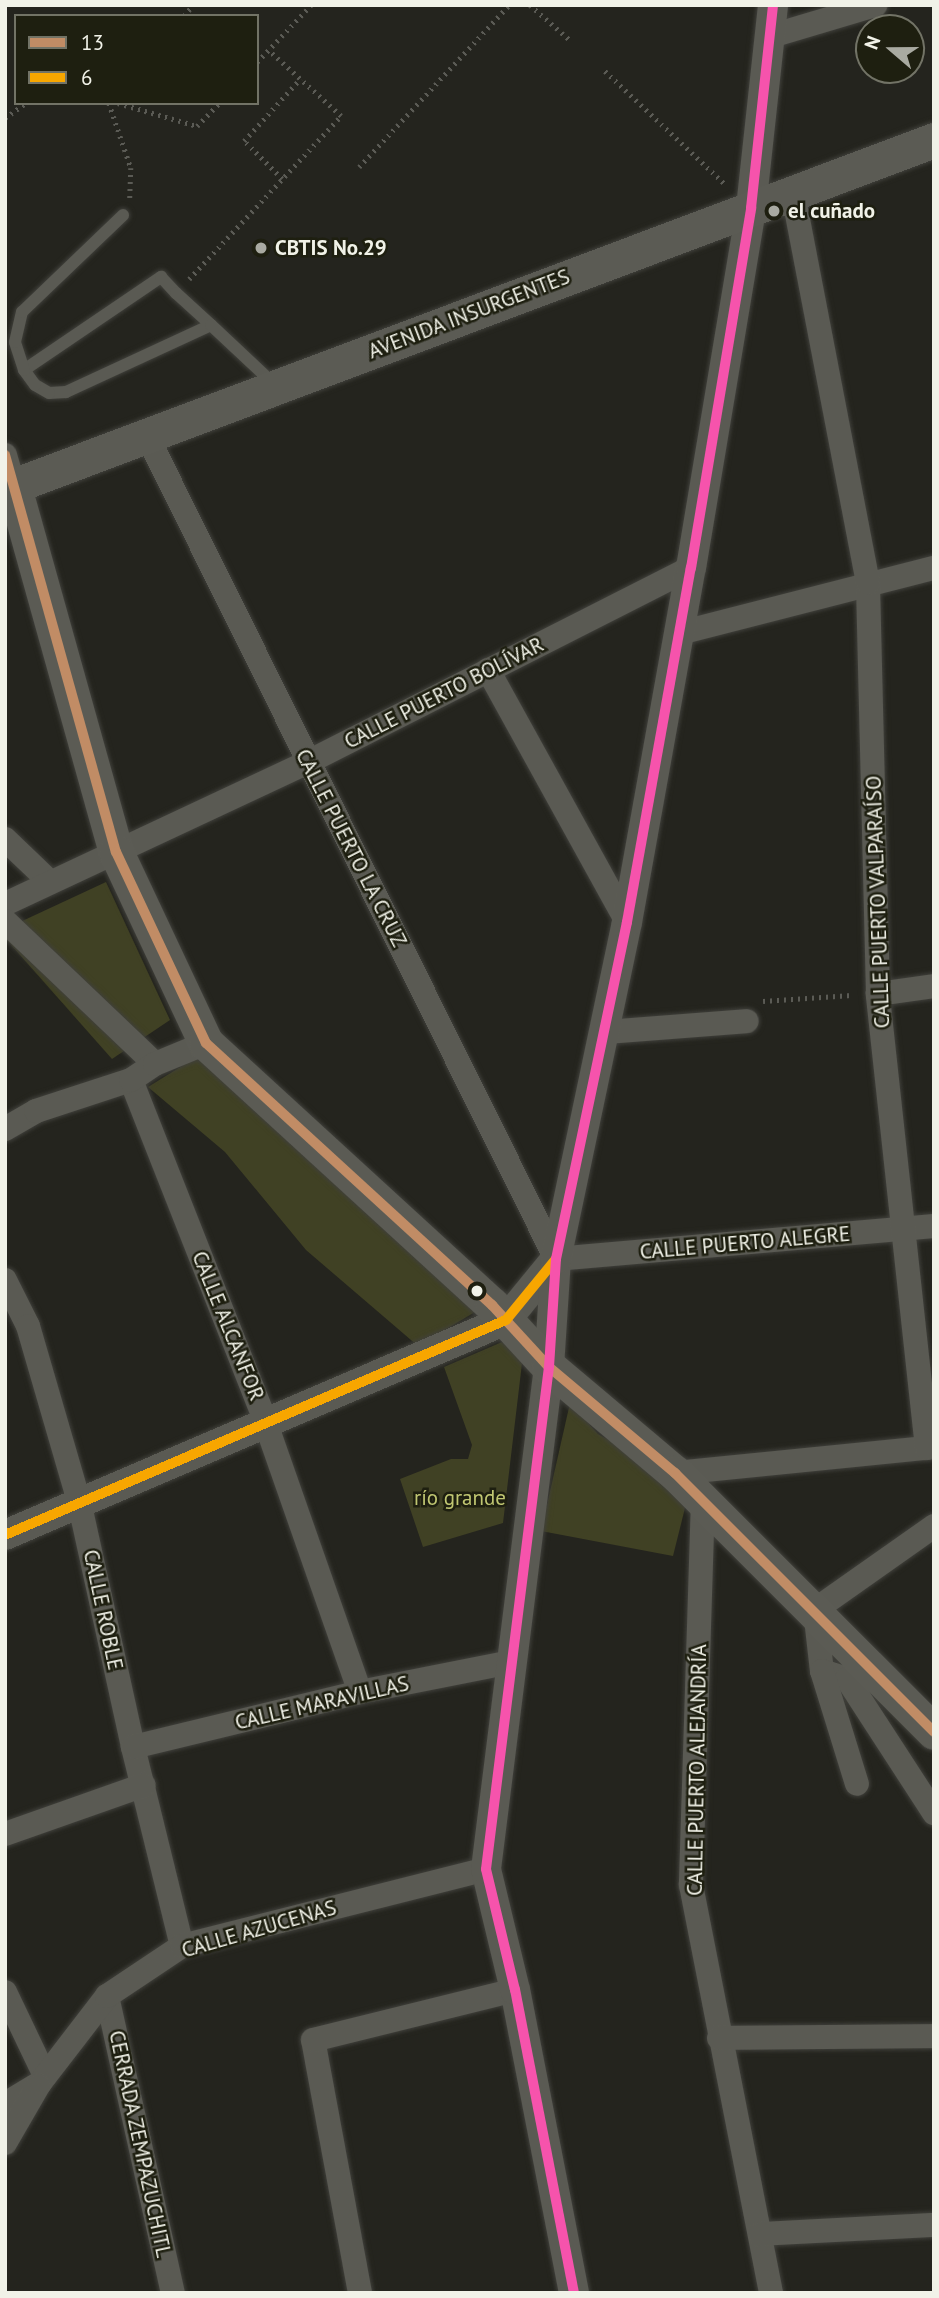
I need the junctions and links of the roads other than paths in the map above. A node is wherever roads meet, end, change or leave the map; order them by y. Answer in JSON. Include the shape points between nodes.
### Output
{"nodes":[{"id":1,"x":773,"y":5,"type":"edge"},
{"id":2,"x":875,"y":5,"type":"edge"},
{"id":3,"x":771,"y":36,"type":"junction"},
{"id":4,"x":934,"y":140,"type":"edge"},
{"id":5,"x":793,"y":193,"type":"junction"},
{"id":6,"x":751,"y":208,"type":"junction"},
{"id":7,"x":123,"y":215,"type":"road end"},
{"id":8,"x":211,"y":325,"type":"junction"},
{"id":9,"x":24,"y":370,"type":"junction"},
{"id":10,"x":276,"y":387,"type":"junction"},
{"id":11,"x":147,"y":436,"type":"junction"},
{"id":12,"x":8,"y":477,"type":"edge"},
{"id":13,"x":691,"y":568,"type":"junction"},
{"id":14,"x":934,"y":568,"type":"edge"},
{"id":15,"x":868,"y":583,"type":"junction"},
{"id":16,"x":680,"y":633,"type":"junction"},
{"id":17,"x":488,"y":670,"type":"junction"},
{"id":18,"x":308,"y":762,"type":"junction"},
{"id":19,"x":5,"y":839,"type":"edge"},
{"id":20,"x":116,"y":852,"type":"junction"},
{"id":21,"x":49,"y":881,"type":"junction"},
{"id":22,"x":5,"y":904,"type":"edge"},
{"id":23,"x":5,"y":921,"type":"edge"},
{"id":24,"x":627,"y":922,"type":"junction"},
{"id":25,"x":934,"y":986,"type":"edge"},
{"id":26,"x":878,"y":994,"type":"junction"},
{"id":27,"x":747,"y":1021,"type":"road end"},
{"id":28,"x":605,"y":1032,"type":"junction"},
{"id":29,"x":206,"y":1043,"type":"junction"},
{"id":30,"x":155,"y":1064,"type":"junction"},
{"id":31,"x":131,"y":1080,"type":"junction"},
{"id":32,"x":5,"y":1129,"type":"edge"},
{"id":33,"x":934,"y":1226,"type":"edge"},
{"id":34,"x":907,"y":1229,"type":"junction"},
{"id":35,"x":556,"y":1259,"type":"junction"},
{"id":36,"x":5,"y":1280,"type":"edge"},
{"id":37,"x":506,"y":1320,"type":"junction"},
{"id":38,"x":549,"y":1367,"type":"junction"},
{"id":39,"x":265,"y":1421,"type":"junction"},
{"id":40,"x":676,"y":1473,"type":"junction"},
{"id":41,"x":703,"y":1499,"type":"junction"},
{"id":42,"x":79,"y":1501,"type":"junction"},
{"id":43,"x":934,"y":1526,"type":"edge"},
{"id":44,"x":5,"y":1535,"type":"edge"},
{"id":45,"x":815,"y":1610,"type":"junction"},
{"id":46,"x":512,"y":1662,"type":"junction"},
{"id":47,"x":822,"y":1671,"type":"junction"},
{"id":48,"x":360,"y":1692,"type":"junction"},
{"id":49,"x":934,"y":1732,"type":"edge"},
{"id":50,"x":132,"y":1747,"type":"junction"},
{"id":51,"x":857,"y":1784,"type":"dead end"},
{"id":52,"x":144,"y":1785,"type":"junction"},
{"id":53,"x":934,"y":1813,"type":"edge"},
{"id":54,"x":5,"y":1834,"type":"edge"},
{"id":55,"x":486,"y":1869,"type":"junction"},
{"id":56,"x":182,"y":1946,"type":"junction"},
{"id":57,"x":515,"y":1990,"type":"junction"},
{"id":58,"x":5,"y":1992,"type":"edge"},
{"id":59,"x":107,"y":1996,"type":"junction"},
{"id":60,"x":934,"y":2036,"type":"edge"},
{"id":61,"x":719,"y":2038,"type":"junction"},
{"id":62,"x":43,"y":2080,"type":"junction"},
{"id":63,"x":5,"y":2104,"type":"edge"},
{"id":64,"x":5,"y":2143,"type":"edge"},
{"id":65,"x":934,"y":2225,"type":"edge"},
{"id":66,"x":760,"y":2234,"type":"junction"},
{"id":67,"x":173,"y":2293,"type":"edge"},
{"id":68,"x":359,"y":2293,"type":"edge"},
{"id":69,"x":574,"y":2293,"type":"edge"},
{"id":70,"x":772,"y":2293,"type":"edge"}],
"edges":[{"from":1,"to":3,"type":"street"},
{"from":2,"to":3,"type":"street"},
{"from":3,"to":6,"type":"street"},
{"from":4,"to":5,"type":"main road","name":"AVENIDA INSURGENTES"},
{"from":5,"to":6,"type":"main road","name":"AVENIDA INSURGENTES"},
{"from":5,"to":15,"type":"street","name":"CALLE PUERTO VALPARAÍSO"},
{"from":6,"to":10,"type":"main road","name":"AVENIDA INSURGENTES"},
{"from":6,"to":13,"type":"street"},
{"from":7,"to":9,"type":"lane","via":[[22,312],[15,342]]},
{"from":8,"to":9,"type":"lane","via":[[66,393],[49,393],[35,385]]},
{"from":8,"to":9,"type":"lane","via":[[161,277]]},
{"from":8,"to":10,"type":"lane"},
{"from":10,"to":11,"type":"main road","name":"AVENIDA INSURGENTES"},
{"from":11,"to":12,"type":"main road","name":"AVENIDA INSURGENTES"},
{"from":11,"to":18,"type":"street","name":"CALLE PUERTO LA CRUZ"},
{"from":12,"to":20,"type":"main road"},
{"from":13,"to":16,"type":"street"},
{"from":13,"to":17,"type":"street","name":"CALLE PUERTO BOLÍVAR"},
{"from":14,"to":15,"type":"street"},
{"from":15,"to":16,"type":"street"},
{"from":15,"to":26,"type":"street","name":"CALLE PUERTO VALPARAÍSO"},
{"from":16,"to":24,"type":"street"},
{"from":17,"to":18,"type":"street","name":"CALLE PUERTO BOLÍVAR"},
{"from":17,"to":24,"type":"street"},
{"from":18,"to":20,"type":"street","name":"CALLE PUERTO BOLÍVAR"},
{"from":18,"to":35,"type":"street","name":"CALLE PUERTO LA CRUZ"},
{"from":19,"to":21,"type":"street"},
{"from":20,"to":21,"type":"street","name":"CALLE PUERTO BOLÍVAR"},
{"from":20,"to":29,"type":"main road"},
{"from":21,"to":22,"type":"street","name":"CALLE PUERTO BOLÍVAR"},
{"from":23,"to":30,"type":"street"},
{"from":24,"to":28,"type":"street"},
{"from":25,"to":26,"type":"street"},
{"from":26,"to":34,"type":"street","name":"CALLE PUERTO VALPARAÍSO"},
{"from":27,"to":28,"type":"street"},
{"from":28,"to":35,"type":"street"},
{"from":29,"to":30,"type":"street"},
{"from":29,"to":37,"type":"main road"},
{"from":30,"to":31,"type":"street"},
{"from":31,"to":32,"type":"street","via":[[36,1111]]},
{"from":31,"to":39,"type":"street","name":"CALLE ALCANFOR"},
{"from":33,"to":34,"type":"street","name":"CALLE PUERTO ALEGRE"},
{"from":34,"to":35,"type":"street","name":"CALLE PUERTO ALEGRE"},
{"from":34,"to":40,"type":"street","name":"CALLE PUERTO VALPARAÍSO","via":[[927,1448]]},
{"from":35,"to":37,"type":"street"},
{"from":35,"to":38,"type":"street"},
{"from":36,"to":42,"type":"street","name":"CALLE ROBLE","via":[[28,1326]]},
{"from":37,"to":38,"type":"main road"},
{"from":37,"to":39,"type":"street"},
{"from":38,"to":40,"type":"main road"},
{"from":38,"to":46,"type":"street"},
{"from":39,"to":42,"type":"street"},
{"from":39,"to":48,"type":"street","name":"CALLE ALCANFOR"},
{"from":40,"to":41,"type":"main road"},
{"from":41,"to":45,"type":"main road"},
{"from":41,"to":61,"type":"street","name":"CALLE PUERTO ALEJANDRÍA","via":[[691,1885]]},
{"from":42,"to":44,"type":"street"},
{"from":42,"to":50,"type":"street","name":"CALLE ROBLE"},
{"from":43,"to":45,"type":"street"},
{"from":45,"to":47,"type":"street"},
{"from":45,"to":49,"type":"main road"},
{"from":46,"to":48,"type":"street","name":"CALLE MARAVILLAS"},
{"from":46,"to":55,"type":"street"},
{"from":47,"to":51,"type":"street"},
{"from":47,"to":53,"type":"street","via":[[847,1679]]},
{"from":48,"to":50,"type":"street","name":"CALLE MARAVILLAS"},
{"from":50,"to":52,"type":"street","name":"CALLE ROBLE"},
{"from":52,"to":54,"type":"street"},
{"from":52,"to":56,"type":"street","name":"CALLE ROBLE"},
{"from":55,"to":56,"type":"street","name":"CALLE AZUCENAS"},
{"from":55,"to":57,"type":"street"},
{"from":56,"to":59,"type":"street","name":"CALLE AZUCENAS"},
{"from":57,"to":68,"type":"street","via":[[313,2039]]},
{"from":57,"to":69,"type":"street"},
{"from":58,"to":62,"type":"street"},
{"from":59,"to":62,"type":"street","name":"CALLE AZUCENAS"},
{"from":59,"to":67,"type":"street","name":"CERRADA ZEMPAZUCHITL"},
{"from":60,"to":61,"type":"street"},
{"from":61,"to":66,"type":"street","name":"CALLE PUERTO ALEJANDRÍA"},
{"from":62,"to":63,"type":"street","name":"CALLE AZUCENAS"},
{"from":62,"to":64,"type":"street"},
{"from":65,"to":66,"type":"street"},
{"from":66,"to":70,"type":"street","name":"CALLE PUERTO ALEJANDRÍA"}]}
